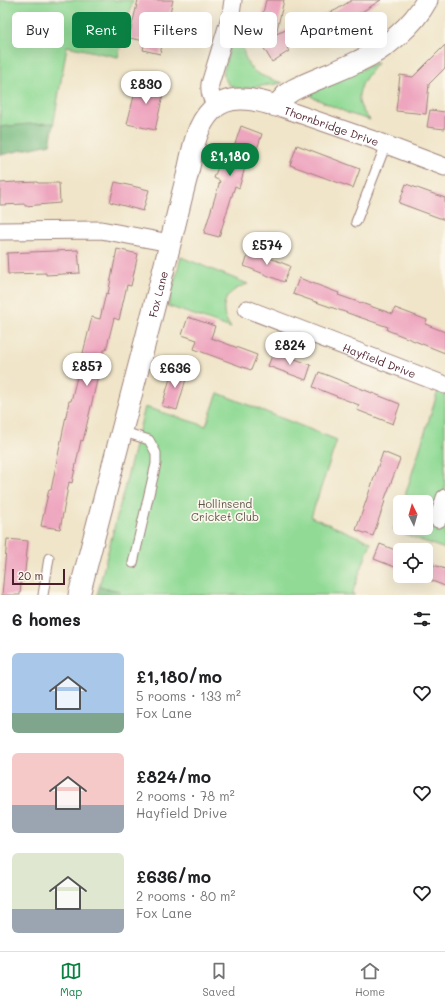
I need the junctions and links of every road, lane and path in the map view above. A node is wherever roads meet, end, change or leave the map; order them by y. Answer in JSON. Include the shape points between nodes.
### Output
{"nodes":[{"id":1,"x":233,"y":0,"type":"edge"},
{"id":2,"x":427,"y":0,"type":"edge"},
{"id":3,"x":216,"y":106,"type":"junction"},
{"id":4,"x":276,"y":106,"type":"junction"},
{"id":5,"x":386,"y":144,"type":"junction"},
{"id":6,"x":445,"y":168,"type":"edge"},
{"id":7,"x":356,"y":222,"type":"dead end"},
{"id":8,"x":0,"y":231,"type":"edge"},
{"id":9,"x":170,"y":243,"type":"junction"},
{"id":10,"x":247,"y":309,"type":"dead end"},
{"id":11,"x":445,"y":386,"type":"edge"},
{"id":12,"x":121,"y":431,"type":"junction"},
{"id":13,"x":445,"y":498,"type":"edge"},
{"id":14,"x":438,"y":519,"type":"dead end"},
{"id":15,"x":49,"y":558,"type":"dead end"},
{"id":16,"x":133,"y":563,"type":"dead end"},
{"id":17,"x":43,"y":595,"type":"edge"},
{"id":18,"x":79,"y":595,"type":"edge"}],
"edges":[{"from":1,"to":3,"type":"street","via":[[209,90]]},
{"from":2,"to":4,"type":"street","via":[[410,22],[386,44],[360,61],[293,90]]},
{"from":3,"to":4,"type":"street","name":"Thornbridge Drive","via":[[239,99],[250,99]]},
{"from":3,"to":9,"type":"street","name":"Fox Lane","via":[[200,127]]},
{"from":4,"to":5,"type":"street","name":"Thornbridge Drive"},
{"from":5,"to":6,"type":"street","name":"Thornbridge Drive"},
{"from":5,"to":7,"type":"lane"},
{"from":8,"to":9,"type":"street","via":[[101,230]]},
{"from":9,"to":12,"type":"street","name":"Fox Lane"},
{"from":10,"to":11,"type":"street","name":"Hayfield Drive"},
{"from":12,"to":16,"type":"lane","via":[[149,440],[156,453],[156,464]]},
{"from":12,"to":18,"type":"street","name":"Fox Lane"},
{"from":13,"to":14,"type":"street"},
{"from":15,"to":17,"type":"lane"}]}
